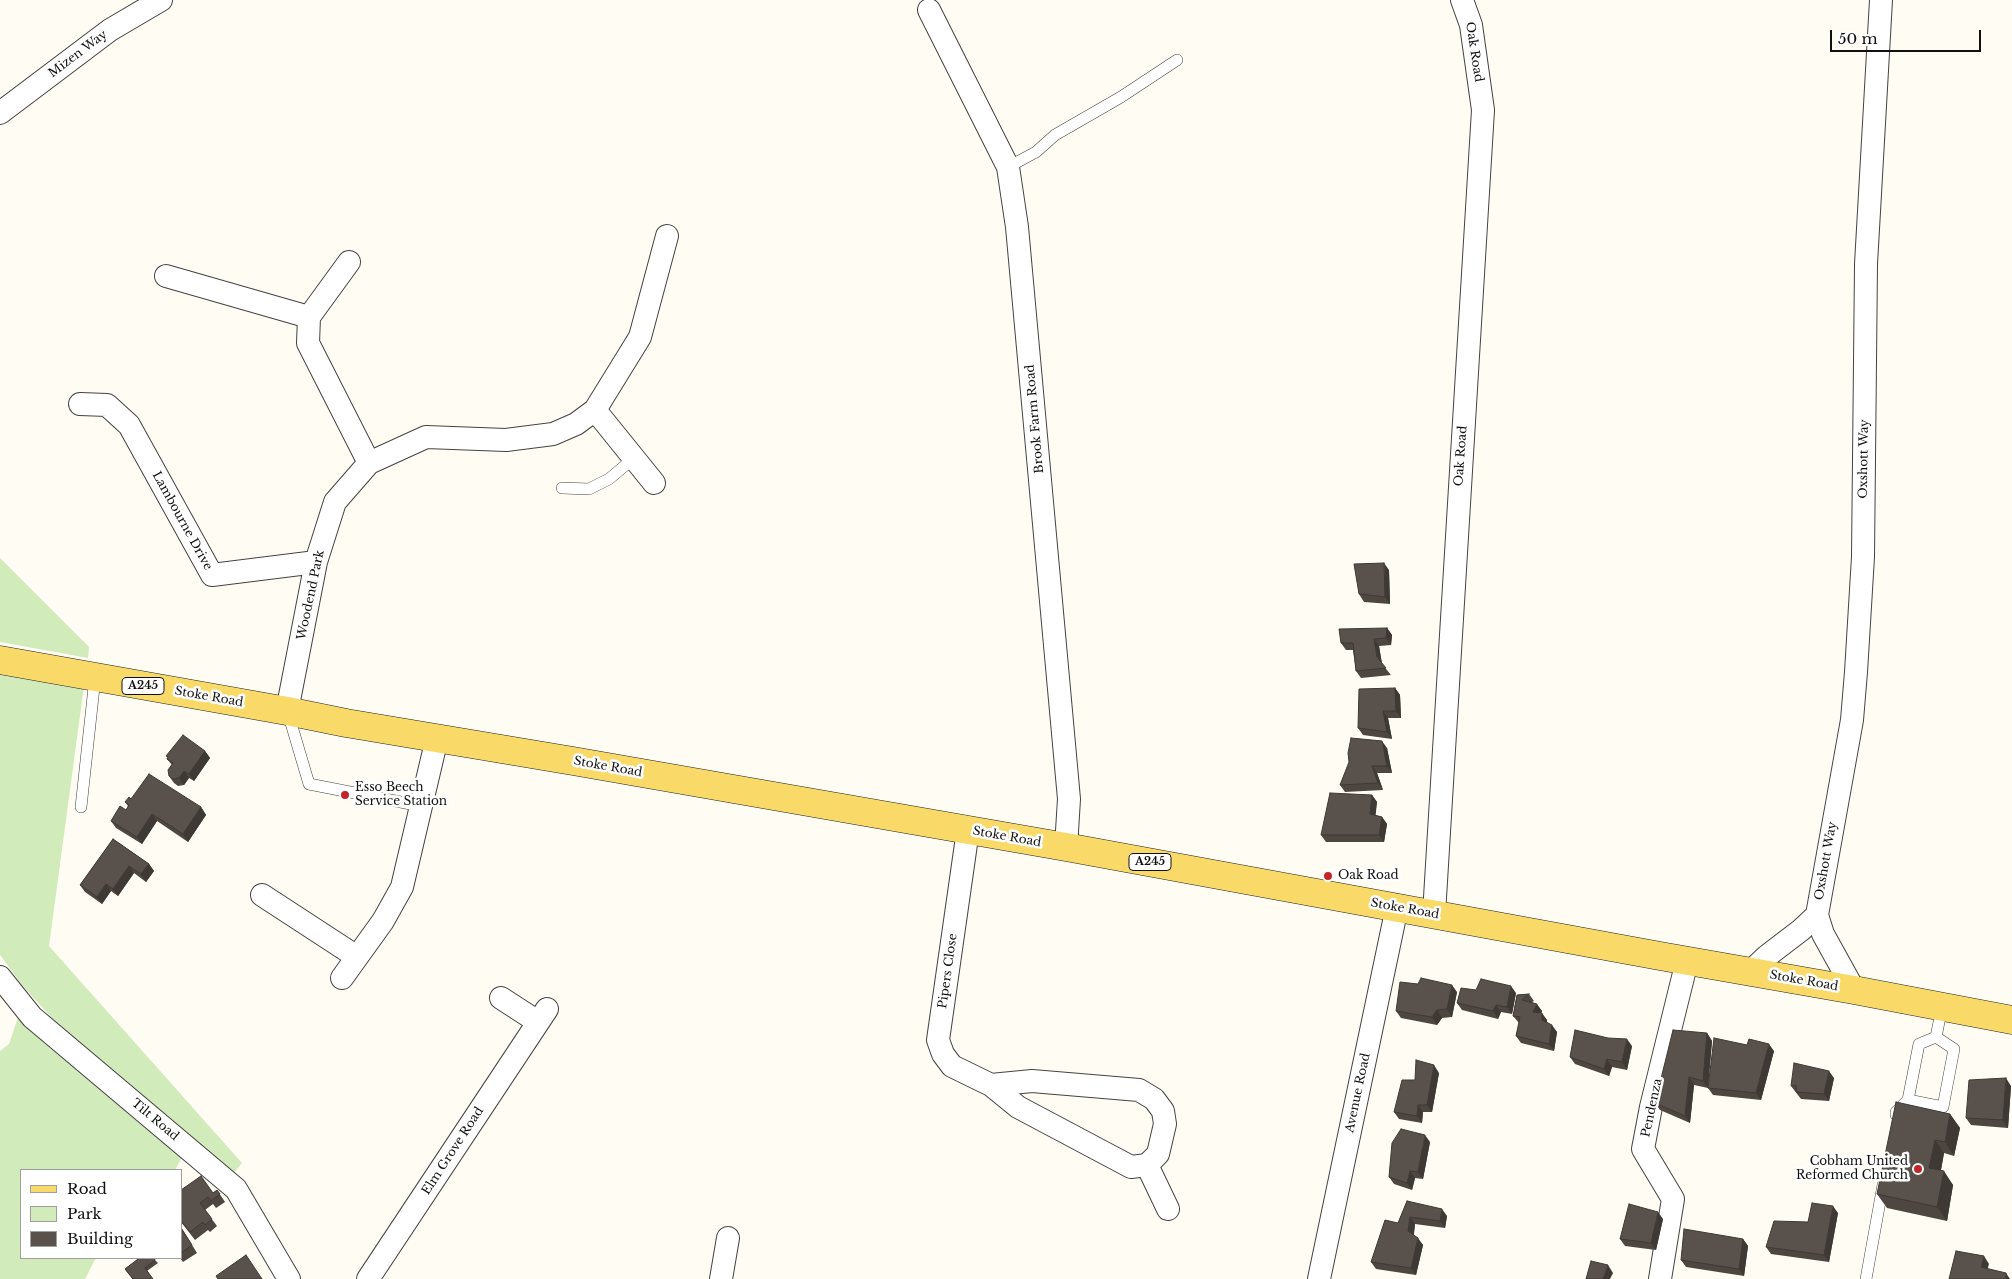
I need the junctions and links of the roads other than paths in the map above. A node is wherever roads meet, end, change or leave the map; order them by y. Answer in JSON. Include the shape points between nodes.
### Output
{"nodes":[{"id":1,"x":161,"y":0,"type":"edge"},
{"id":2,"x":1462,"y":0,"type":"edge"},
{"id":3,"x":1881,"y":0,"type":"edge"},
{"id":4,"x":929,"y":10,"type":"dead end"},
{"id":5,"x":1177,"y":60,"type":"dead end"},
{"id":6,"x":0,"y":113,"type":"edge"},
{"id":7,"x":1008,"y":166,"type":"junction"},
{"id":8,"x":667,"y":236,"type":"dead end"},
{"id":9,"x":349,"y":262,"type":"dead end"},
{"id":10,"x":166,"y":276,"type":"dead end"},
{"id":11,"x":310,"y":318,"type":"junction"},
{"id":12,"x":80,"y":404,"type":"dead end"},
{"id":13,"x":595,"y":410,"type":"junction"},
{"id":14,"x":634,"y":458,"type":"junction"},
{"id":15,"x":369,"y":463,"type":"junction"},
{"id":16,"x":654,"y":483,"type":"dead end"},
{"id":17,"x":562,"y":488,"type":"dead end"},
{"id":18,"x":316,"y":562,"type":"junction"},
{"id":19,"x":0,"y":660,"type":"edge"},
{"id":20,"x":95,"y":678,"type":"junction"},
{"id":21,"x":287,"y":711,"type":"junction"},
{"id":22,"x":437,"y":738,"type":"junction"},
{"id":23,"x":421,"y":806,"type":"junction"},
{"id":24,"x":81,"y":807,"type":"dead end"},
{"id":25,"x":968,"y":830,"type":"junction"},
{"id":26,"x":1066,"y":847,"type":"junction"},
{"id":27,"x":262,"y":895,"type":"dead end"},
{"id":28,"x":1397,"y":907,"type":"junction"},
{"id":29,"x":1434,"y":914,"type":"junction"},
{"id":30,"x":1817,"y":915,"type":"junction"},
{"id":31,"x":357,"y":957,"type":"junction"},
{"id":32,"x":1687,"y":961,"type":"junction"},
{"id":33,"x":1750,"y":972,"type":"junction"},
{"id":34,"x":0,"y":977,"type":"edge"},
{"id":35,"x":342,"y":978,"type":"dead end"},
{"id":36,"x":1854,"y":990,"type":"junction"},
{"id":37,"x":501,"y":998,"type":"dead end"},
{"id":38,"x":1942,"y":1007,"type":"junction"},
{"id":39,"x":2012,"y":1020,"type":"edge"},
{"id":40,"x":1936,"y":1037,"type":"junction"},
{"id":41,"x":991,"y":1085,"type":"junction"},
{"id":42,"x":1908,"y":1100,"type":"junction"},
{"id":43,"x":1893,"y":1130,"type":"edge"},
{"id":44,"x":1147,"y":1164,"type":"junction"},
{"id":45,"x":1885,"y":1177,"type":"edge"},
{"id":46,"x":1168,"y":1209,"type":"dead end"},
{"id":47,"x":728,"y":1238,"type":"dead end"},
{"id":48,"x":289,"y":1279,"type":"edge"},
{"id":49,"x":368,"y":1279,"type":"edge"},
{"id":50,"x":721,"y":1279,"type":"edge"},
{"id":51,"x":1319,"y":1279,"type":"edge"},
{"id":52,"x":1660,"y":1279,"type":"edge"},
{"id":53,"x":1866,"y":1279,"type":"edge"}],
"edges":[{"from":1,"to":6,"type":"street","name":"Mizen Way","via":[[110,30]]},
{"from":2,"to":29,"type":"street","name":"Oak Road","via":[[1471,25],[1483,110]]},
{"from":3,"to":30,"type":"street","name":"Oxshott Way","via":[[1866,264],[1863,557],[1856,672],[1852,720]]},
{"from":4,"to":7,"type":"street","name":"Brook Farm Road"},
{"from":5,"to":7,"type":"lane","via":[[1122,97],[1054,135],[1036,152]]},
{"from":7,"to":26,"type":"street","name":"Brook Farm Road","via":[[1017,227],[1069,799]]},
{"from":8,"to":13,"type":"street","name":"Woodend Park","via":[[640,337]]},
{"from":9,"to":11,"type":"street"},
{"from":10,"to":11,"type":"street"},
{"from":11,"to":15,"type":"street","via":[[308,342]]},
{"from":12,"to":18,"type":"street","name":"Lambourne Drive","via":[[107,405],[129,425],[212,575]]},
{"from":13,"to":14,"type":"street"},
{"from":13,"to":15,"type":"street","name":"Woodend Park","via":[[554,434],[506,440],[426,437]]},
{"from":14,"to":16,"type":"street"},
{"from":14,"to":17,"type":"lane","via":[[609,479],[589,489]]},
{"from":15,"to":18,"type":"street","name":"Woodend Park","via":[[335,502]]},
{"from":18,"to":21,"type":"street","name":"Woodend Park"},
{"from":19,"to":20,"type":"main road","name":"Stoke Road","number":"A245"},
{"from":20,"to":21,"type":"main road","name":"Stoke Road","number":"A245"},
{"from":20,"to":24,"type":"lane"},
{"from":21,"to":22,"type":"main road","name":"Stoke Road","number":"A245"},
{"from":21,"to":23,"type":"lane","via":[[309,784]]},
{"from":22,"to":23,"type":"street"},
{"from":22,"to":25,"type":"main road","name":"Stoke Road","number":"A245"},
{"from":23,"to":31,"type":"street","via":[[402,887]]},
{"from":25,"to":26,"type":"main road","name":"Stoke Road","number":"A245"},
{"from":25,"to":41,"type":"street","name":"Pipers Close","via":[[938,1040],[952,1066]]},
{"from":26,"to":28,"type":"main road","name":"Stoke Road","number":"A245"},
{"from":27,"to":31,"type":"street"},
{"from":28,"to":29,"type":"main road","name":"Stoke Road","number":"A245"},
{"from":28,"to":51,"type":"street","name":"Avenue Road"},
{"from":29,"to":32,"type":"main road","name":"Stoke Road","number":"A245"},
{"from":30,"to":33,"type":"street","name":"Oxshott Way"},
{"from":30,"to":36,"type":"street","name":"Oxshott Way","via":[[1823,934]]},
{"from":31,"to":35,"type":"street"},
{"from":32,"to":33,"type":"main road","name":"Stoke Road","number":"A245"},
{"from":32,"to":52,"type":"street","name":"Pendenza","via":[[1643,1149],[1673,1199]]},
{"from":33,"to":36,"type":"main road","name":"Stoke Road","number":"A245"},
{"from":34,"to":48,"type":"street","name":"Tilt Road","via":[[32,1017],[236,1189]]},
{"from":36,"to":38,"type":"main road","name":"Stoke Road","number":"A245"},
{"from":37,"to":49,"type":"street","name":"Elm Grove Road","via":[[542,1015]]},
{"from":38,"to":39,"type":"main road","name":"Stoke Road","number":"A245"},
{"from":38,"to":40,"type":"lane"},
{"from":40,"to":42,"type":"lane","via":[[1919,1044]]},
{"from":40,"to":42,"type":"lane","via":[[1954,1049],[1943,1107]]},
{"from":41,"to":44,"type":"street","name":"Pipers Close","via":[[1018,1106],[1131,1167]]},
{"from":41,"to":44,"type":"street","via":[[1032,1081],[1140,1090],[1154,1099],[1163,1111],[1158,1154]]},
{"from":42,"to":43,"type":"lane","via":[[1896,1112]]},
{"from":44,"to":46,"type":"street"},
{"from":45,"to":53,"type":"lane"},
{"from":47,"to":50,"type":"street"}]}
